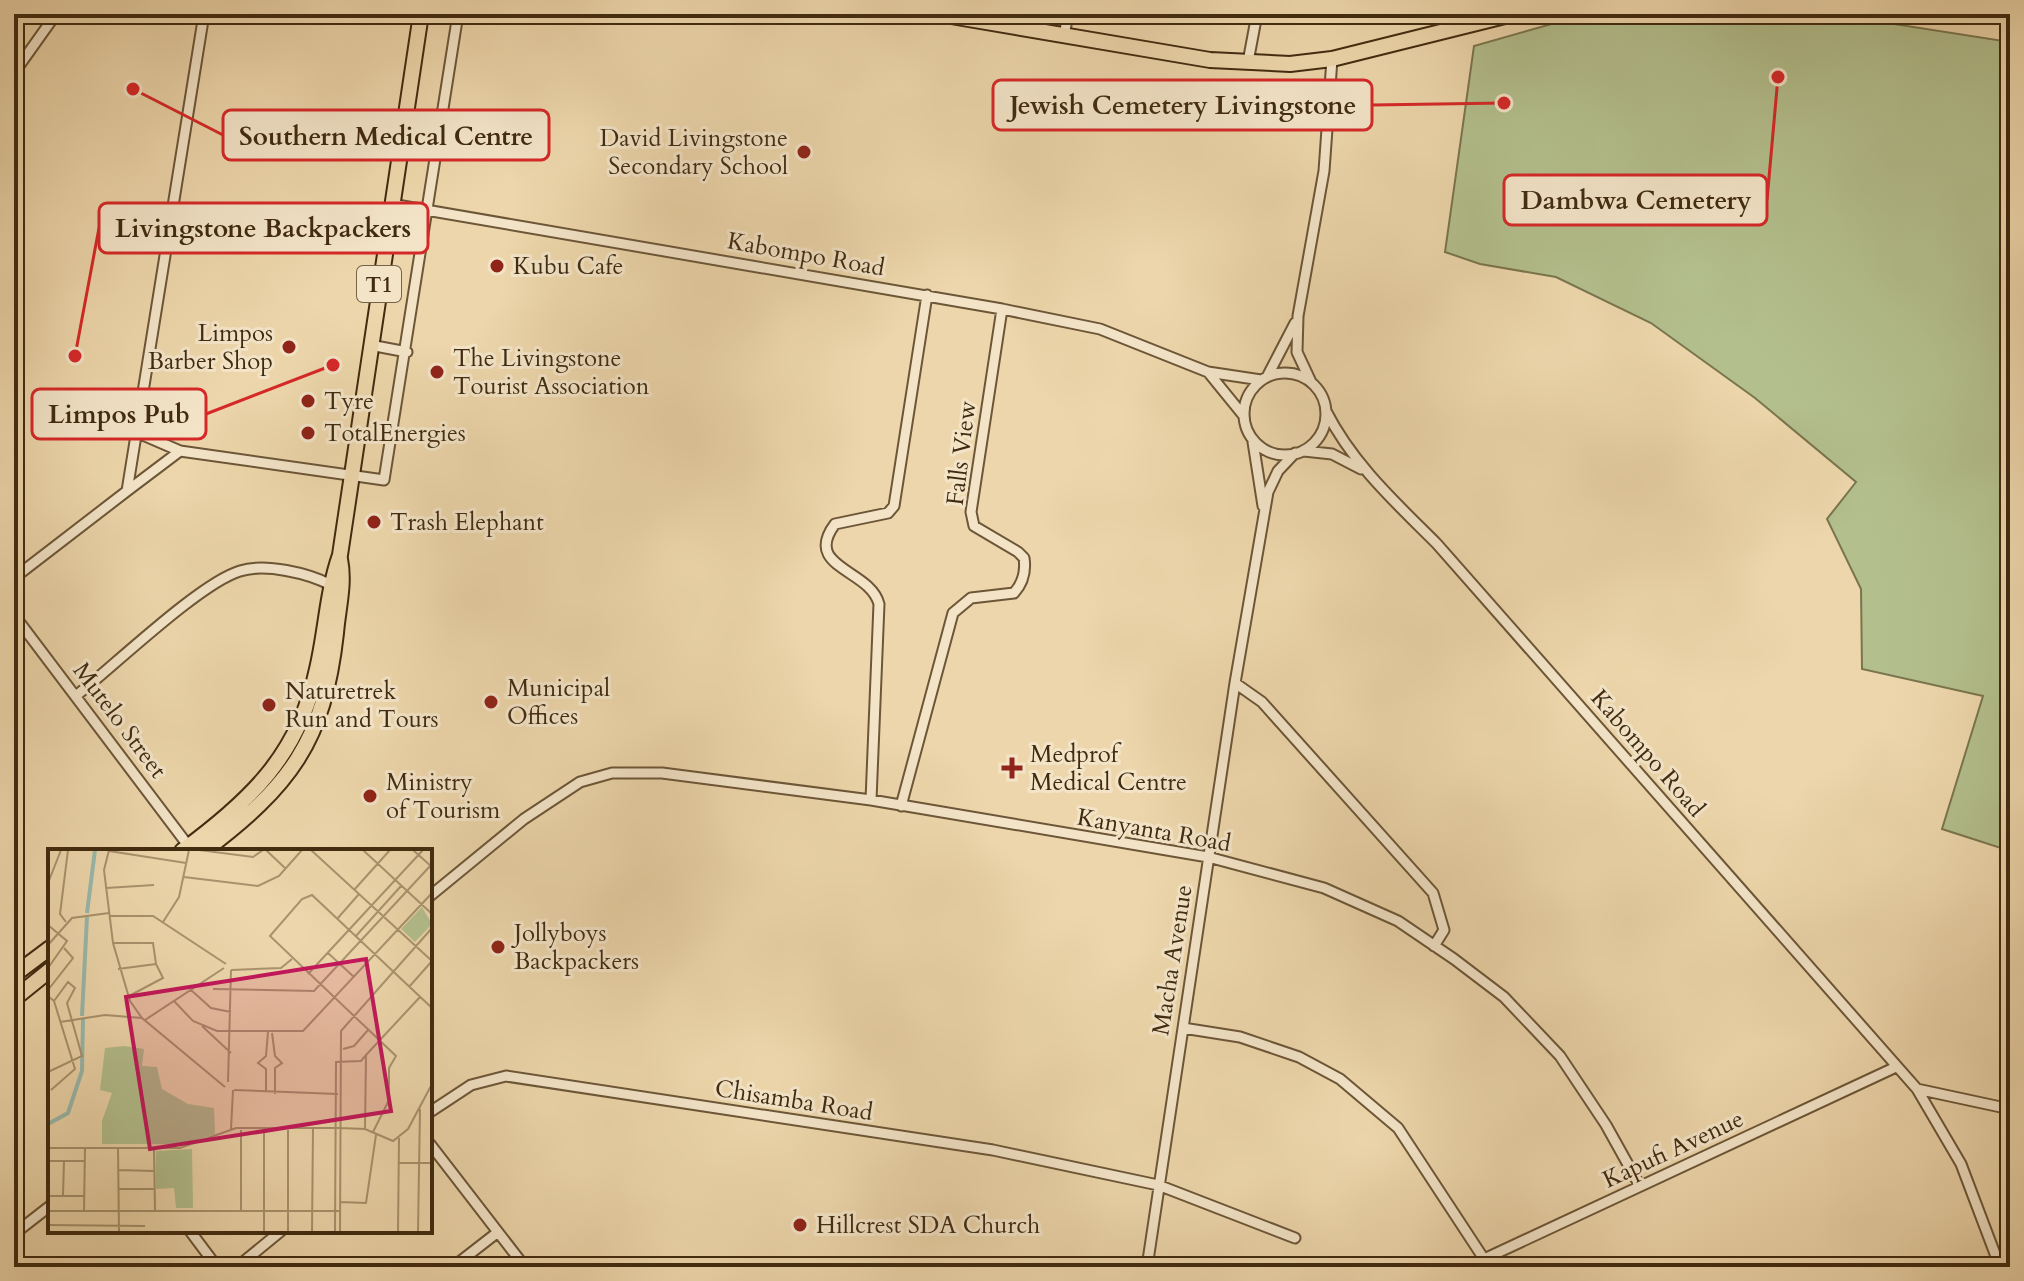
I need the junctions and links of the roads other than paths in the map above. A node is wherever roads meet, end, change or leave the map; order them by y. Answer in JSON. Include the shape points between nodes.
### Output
{"nodes":[{"id":1,"x":56,"y":14,"type":"edge"},
{"id":2,"x":204,"y":14,"type":"edge"},
{"id":3,"x":421,"y":14,"type":"edge"},
{"id":4,"x":458,"y":14,"type":"edge"},
{"id":5,"x":939,"y":14,"type":"edge"},
{"id":6,"x":1068,"y":14,"type":"edge"},
{"id":7,"x":1257,"y":14,"type":"edge"},
{"id":8,"x":1513,"y":14,"type":"edge"},
{"id":9,"x":1064,"y":36,"type":"junction"},
{"id":10,"x":1332,"y":59,"type":"junction"},
{"id":11,"x":1248,"y":62,"type":"junction"},
{"id":12,"x":14,"y":73,"type":"edge"},
{"id":13,"x":391,"y":204,"type":"junction"},
{"id":14,"x":429,"y":210,"type":"junction"},
{"id":15,"x":927,"y":295,"type":"junction"},
{"id":16,"x":1002,"y":309,"type":"junction"},
{"id":17,"x":1298,"y":316,"type":"junction"},
{"id":18,"x":370,"y":345,"type":"junction"},
{"id":19,"x":407,"y":352,"type":"junction"},
{"id":20,"x":1208,"y":372,"type":"junction"},
{"id":21,"x":1264,"y":378,"type":"junction"},
{"id":22,"x":1311,"y":382,"type":"junction"},
{"id":23,"x":1326,"y":411,"type":"junction"},
{"id":24,"x":1243,"y":415,"type":"junction"},
{"id":25,"x":136,"y":432,"type":"junction"},
{"id":26,"x":1253,"y":440,"type":"junction"},
{"id":27,"x":180,"y":451,"type":"junction"},
{"id":28,"x":1299,"y":452,"type":"junction"},
{"id":29,"x":1364,"y":470,"type":"junction"},
{"id":30,"x":351,"y":477,"type":"junction"},
{"id":31,"x":127,"y":491,"type":"junction"},
{"id":32,"x":1264,"y":518,"type":"junction"},
{"id":33,"x":14,"y":578,"type":"edge"},
{"id":34,"x":331,"y":579,"type":"junction"},
{"id":35,"x":14,"y":615,"type":"edge"},
{"id":36,"x":1235,"y":683,"type":"junction"},
{"id":37,"x":77,"y":695,"type":"junction"},
{"id":38,"x":871,"y":800,"type":"junction"},
{"id":39,"x":901,"y":806,"type":"junction"},
{"id":40,"x":188,"y":849,"type":"edge"},
{"id":41,"x":206,"y":849,"type":"edge"},
{"id":42,"x":1208,"y":857,"type":"junction"},
{"id":43,"x":432,"y":894,"type":"edge"},
{"id":44,"x":1434,"y":946,"type":"junction"},
{"id":45,"x":48,"y":950,"type":"edge"},
{"id":46,"x":48,"y":972,"type":"edge"},
{"id":47,"x":14,"y":975,"type":"edge"},
{"id":48,"x":14,"y":999,"type":"edge"},
{"id":49,"x":1183,"y":1028,"type":"junction"},
{"id":50,"x":1896,"y":1067,"type":"junction"},
{"id":51,"x":1917,"y":1089,"type":"junction"},
{"id":52,"x":2010,"y":1109,"type":"edge"},
{"id":53,"x":432,"y":1111,"type":"edge"},
{"id":54,"x":432,"y":1147,"type":"edge"},
{"id":55,"x":1158,"y":1185,"type":"junction"},
{"id":56,"x":1640,"y":1186,"type":"junction"},
{"id":57,"x":48,"y":1208,"type":"edge"},
{"id":58,"x":498,"y":1232,"type":"junction"},
{"id":59,"x":192,"y":1233,"type":"edge"},
{"id":60,"x":279,"y":1233,"type":"edge"},
{"id":61,"x":14,"y":1234,"type":"edge"},
{"id":62,"x":1295,"y":1238,"type":"dead end"},
{"id":63,"x":1484,"y":1259,"type":"junction"},
{"id":64,"x":217,"y":1267,"type":"edge"},
{"id":65,"x":237,"y":1267,"type":"edge"},
{"id":66,"x":453,"y":1267,"type":"edge"},
{"id":67,"x":525,"y":1267,"type":"edge"},
{"id":68,"x":1147,"y":1267,"type":"edge"},
{"id":69,"x":1467,"y":1267,"type":"edge"},
{"id":70,"x":2000,"y":1267,"type":"edge"}],
"edges":[{"from":1,"to":12,"type":"street"},
{"from":2,"to":25,"type":"street"},
{"from":3,"to":13,"type":"highway","number":"T1"},
{"from":4,"to":14,"type":"street"},
{"from":5,"to":9,"type":"highway"},
{"from":6,"to":9,"type":"street"},
{"from":7,"to":11,"type":"street"},
{"from":8,"to":10,"type":"highway"},
{"from":9,"to":11,"type":"highway"},
{"from":10,"to":11,"type":"highway"},
{"from":10,"to":17,"type":"street","via":[[1324,171]]},
{"from":13,"to":14,"type":"street","name":"Kabompo Road"},
{"from":13,"to":18,"type":"highway","number":"T1"},
{"from":14,"to":15,"type":"street","name":"Kabompo Road"},
{"from":14,"to":19,"type":"street"},
{"from":15,"to":16,"type":"street","name":"Kabompo Road"},
{"from":15,"to":38,"type":"street","via":[[894,506],[888,513],[835,524],[827,535],[831,559],[869,583],[879,604]]},
{"from":16,"to":20,"type":"street","name":"Kabompo Road","via":[[1100,329]]},
{"from":16,"to":39,"type":"street","name":"Falls View","via":[[971,512],[974,526],[1018,552],[1025,567],[1014,593],[971,598],[953,613]]},
{"from":17,"to":21,"type":"street"},
{"from":17,"to":22,"type":"street","via":[[1297,352]]},
{"from":18,"to":19,"type":"street"},
{"from":18,"to":30,"type":"highway","number":"T1"},
{"from":19,"to":30,"type":"street","via":[[386,475],[380,482]]},
{"from":20,"to":21,"type":"street","name":"Kabompo Road"},
{"from":20,"to":24,"type":"street","name":"Kabompo Road"},
{"from":21,"to":22,"type":"street","via":[[1286,372]]},
{"from":21,"to":24,"type":"street","via":[[1245,402]]},
{"from":22,"to":23,"type":"street"},
{"from":23,"to":28,"type":"street","via":[[1322,432]]},
{"from":23,"to":29,"type":"street","name":"Kabompo Road"},
{"from":24,"to":26,"type":"street"},
{"from":25,"to":27,"type":"street"},
{"from":25,"to":31,"type":"street"},
{"from":26,"to":28,"type":"street","via":[[1276,454]]},
{"from":26,"to":32,"type":"street","name":"Macha Avenue"},
{"from":27,"to":30,"type":"street"},
{"from":27,"to":31,"type":"street"},
{"from":28,"to":29,"type":"street","name":"Kabompo Road","via":[[1332,454]]},
{"from":28,"to":32,"type":"street","name":"Macha Avenue","via":[[1273,482]]},
{"from":29,"to":50,"type":"street","name":"Kabompo Road","via":[[1437,544]]},
{"from":30,"to":34,"type":"highway","number":"T1","via":[[340,555]]},
{"from":31,"to":33,"type":"street"},
{"from":32,"to":36,"type":"street","name":"Macha Avenue"},
{"from":34,"to":37,"type":"street","via":[[241,570],[213,584]]},
{"from":34,"to":40,"type":"highway","number":"T1","via":[[318,666],[299,728],[265,782]]},
{"from":34,"to":41,"type":"highway","number":"T1","via":[[323,707],[306,748],[275,791]]},
{"from":35,"to":37,"type":"street","name":"Mutelo Street"},
{"from":36,"to":42,"type":"street","name":"Macha Avenue"},
{"from":36,"to":44,"type":"street","via":[[1262,702],[1433,893],[1444,930]]},
{"from":37,"to":40,"type":"street","name":"Mutelo Street"},
{"from":38,"to":39,"type":"street","name":"Kanyanta Road"},
{"from":38,"to":43,"type":"street","name":"Kanyanta Road","via":[[662,773],[612,773],[580,782],[524,819]]},
{"from":39,"to":42,"type":"street","name":"Kanyanta Road"},
{"from":42,"to":44,"type":"street","name":"Kanyanta Road","via":[[1324,888],[1398,921]]},
{"from":42,"to":49,"type":"street","name":"Macha Avenue"},
{"from":44,"to":56,"type":"street","name":"Kanyanta Road","via":[[1504,997],[1560,1056]]},
{"from":45,"to":47,"type":"highway"},
{"from":46,"to":48,"type":"highway"},
{"from":49,"to":55,"type":"street","name":"Macha Avenue"},
{"from":49,"to":63,"type":"street","via":[[1240,1037],[1340,1079],[1398,1128]]},
{"from":50,"to":51,"type":"street","name":"Kabompo Road"},
{"from":50,"to":56,"type":"street","name":"Kapufi Avenue"},
{"from":51,"to":52,"type":"street"},
{"from":51,"to":70,"type":"street","name":"Kabompo Road","via":[[1961,1164]]},
{"from":53,"to":55,"type":"street","name":"Chisamba Road","via":[[471,1085],[506,1076],[993,1150]]},
{"from":54,"to":58,"type":"street"},
{"from":55,"to":62,"type":"street","name":"Chisamba Road"},
{"from":55,"to":68,"type":"street","name":"Macha Avenue"},
{"from":56,"to":63,"type":"street","name":"Kapufi Avenue"},
{"from":57,"to":61,"type":"street"},
{"from":58,"to":66,"type":"street"},
{"from":58,"to":67,"type":"street"},
{"from":59,"to":64,"type":"street"},
{"from":60,"to":65,"type":"street"},
{"from":63,"to":69,"type":"street","name":"Kapufi Avenue"}]}
